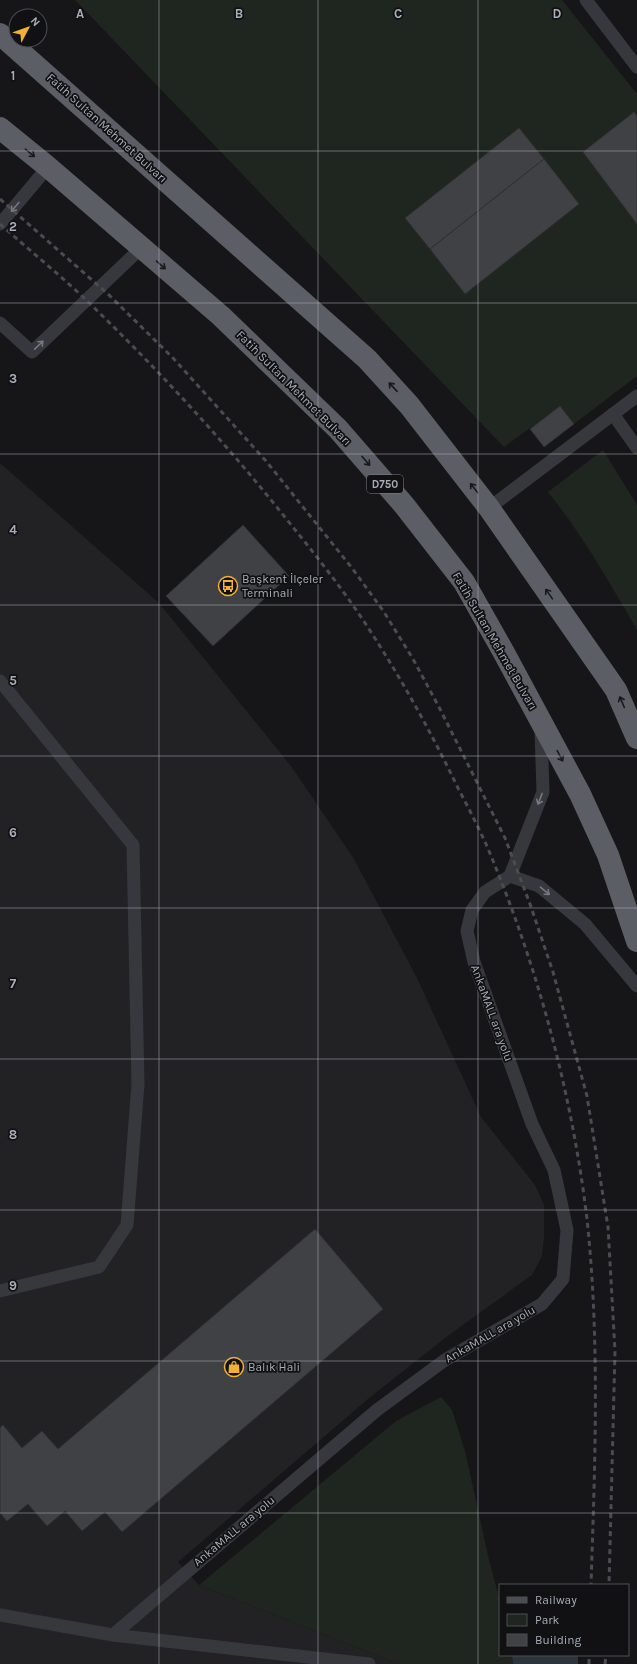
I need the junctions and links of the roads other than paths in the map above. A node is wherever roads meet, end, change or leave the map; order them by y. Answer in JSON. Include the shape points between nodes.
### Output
{"nodes":[{"id":1,"x":586,"y":0,"type":"edge"},
{"id":2,"x":0,"y":34,"type":"edge"},
{"id":3,"x":637,"y":67,"type":"edge"},
{"id":4,"x":0,"y":128,"type":"edge"},
{"id":5,"x":48,"y":167,"type":"junction"},
{"id":6,"x":0,"y":224,"type":"edge"},
{"id":7,"x":141,"y":248,"type":"junction"},
{"id":8,"x":0,"y":322,"type":"edge"},
{"id":9,"x":637,"y":396,"type":"edge"},
{"id":10,"x":613,"y":414,"type":"junction"},
{"id":11,"x":637,"y":448,"type":"edge"},
{"id":12,"x":489,"y":508,"type":"junction"},
{"id":13,"x":0,"y":680,"type":"edge"},
{"id":14,"x":540,"y":719,"type":"junction"},
{"id":15,"x":637,"y":738,"type":"edge"},
{"id":16,"x":510,"y":876,"type":"junction"},
{"id":17,"x":637,"y":940,"type":"edge"},
{"id":18,"x":637,"y":986,"type":"edge"},
{"id":19,"x":0,"y":1292,"type":"edge"},
{"id":20,"x":0,"y":1615,"type":"edge"},
{"id":21,"x":113,"y":1635,"type":"junction"},
{"id":22,"x":369,"y":1664,"type":"edge"}],
"edges":[{"from":1,"to":3,"type":"lane"},
{"from":12,"to":2,"type":"highway","name":"Fatih Sultan Mehmet Bulvarı","one_way":true,"via":[[409,405],[366,359]]},
{"from":4,"to":5,"type":"highway","name":"Fatih Sultan Mehmet Bulvarı","number":"D750","one_way":true},
{"from":5,"to":6,"type":"lane","one_way":true},
{"from":5,"to":7,"type":"highway","name":"Fatih Sultan Mehmet Bulvarı","number":"D750"},
{"from":8,"to":7,"type":"lane","one_way":true,"via":[[32,352]]},
{"from":7,"to":14,"type":"highway","name":"Fatih Sultan Mehmet Bulvarı","number":"D750","one_way":true,"via":[[220,316],[338,429],[404,505],[464,582]]},
{"from":9,"to":10,"type":"lane"},
{"from":10,"to":11,"type":"lane"},
{"from":10,"to":12,"type":"lane"},
{"from":15,"to":12,"type":"highway","name":"Fatih Sultan Mehmet Bulvarı","one_way":true,"via":[[616,690]]},
{"from":13,"to":19,"type":"lane","via":[[133,845],[138,1084],[127,1224],[123,1231],[99,1267]]},
{"from":14,"to":16,"type":"lane","one_way":true,"via":[[543,792]]},
{"from":14,"to":17,"type":"highway","name":"Fatih Sultan Mehmet Bulvarı","number":"D750","one_way":true,"via":[[580,794],[608,855]]},
{"from":16,"to":18,"type":"lane","one_way":true,"via":[[539,886],[585,924]]},
{"from":16,"to":21,"type":"lane","name":"AnkaMALL ara yolu","via":[[485,892],[472,910],[467,931],[474,962],[532,1124],[554,1170],[567,1230],[564,1278],[542,1304],[445,1360],[377,1410]]},
{"from":20,"to":21,"type":"lane"},
{"from":21,"to":22,"type":"lane"}]}
